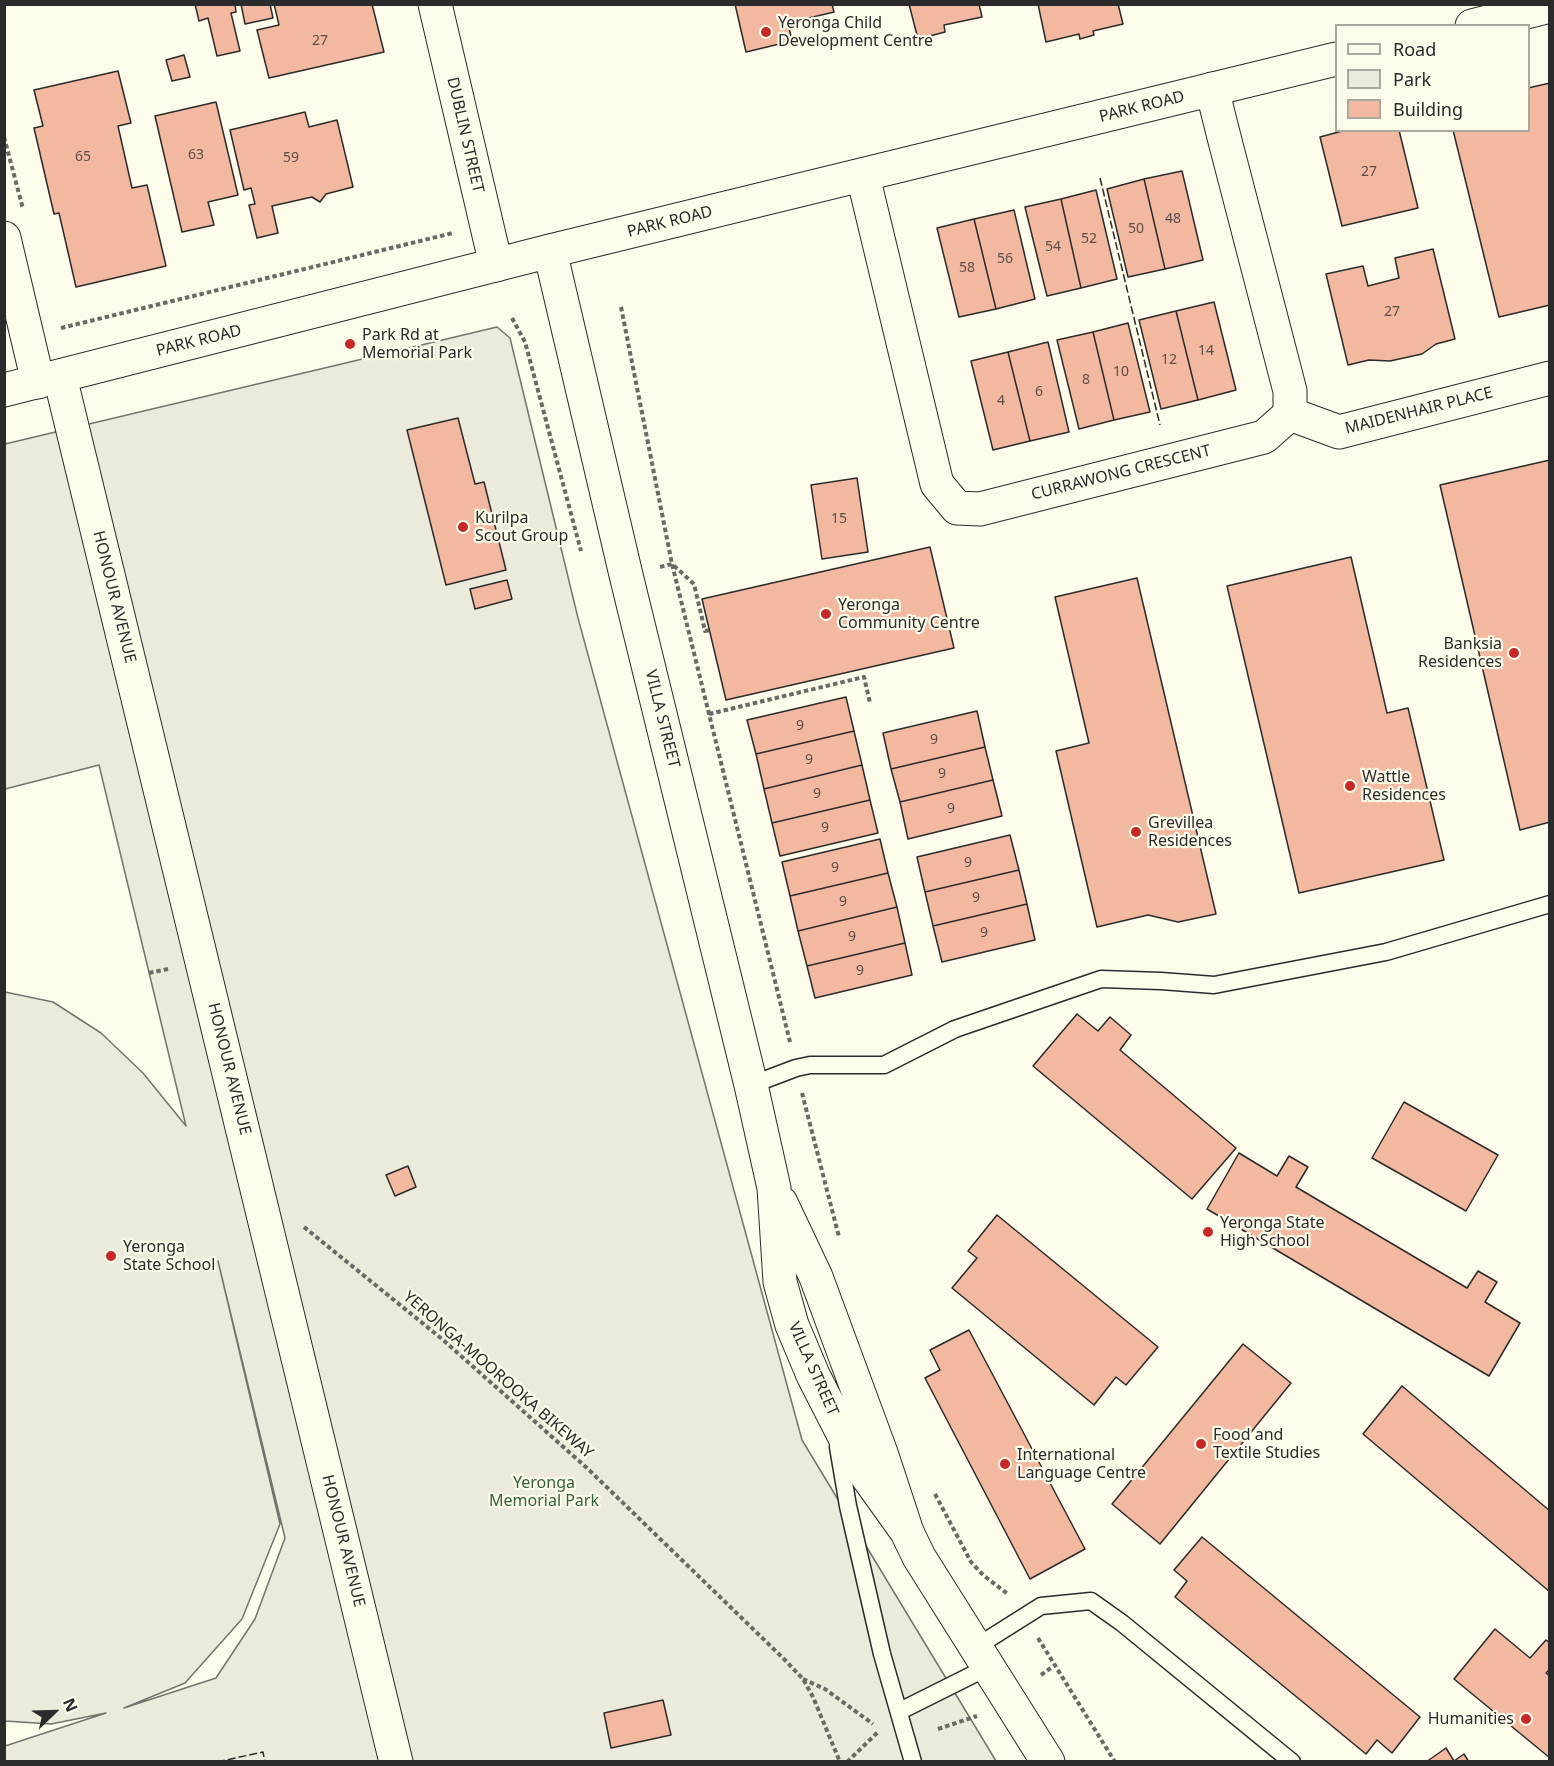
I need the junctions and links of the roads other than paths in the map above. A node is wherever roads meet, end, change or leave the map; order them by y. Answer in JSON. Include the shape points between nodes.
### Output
{"nodes":[{"id":1,"x":435,"y":4,"type":"edge"},
{"id":2,"x":1550,"y":6,"type":"edge"},
{"id":3,"x":1480,"y":24,"type":"edge"},
{"id":4,"x":1335,"y":59,"type":"edge"},
{"id":5,"x":1212,"y":89,"type":"junction"},
{"id":6,"x":863,"y":176,"type":"junction"},
{"id":7,"x":4,"y":238,"type":"edge"},
{"id":8,"x":550,"y":251,"type":"junction"},
{"id":9,"x":496,"y":265,"type":"junction"},
{"id":10,"x":1550,"y":378,"type":"edge"},
{"id":11,"x":49,"y":379,"type":"junction"},
{"id":12,"x":4,"y":390,"type":"edge"},
{"id":13,"x":1290,"y":414,"type":"junction"},
{"id":14,"x":1550,"y":904,"type":"edge"},
{"id":15,"x":751,"y":1085,"type":"junction"},
{"id":16,"x":774,"y":1188,"type":"junction"},
{"id":17,"x":833,"y":1416,"type":"junction"},
{"id":18,"x":907,"y":1532,"type":"junction"},
{"id":19,"x":982,"y":1657,"type":"junction"},
{"id":20,"x":900,"y":1711,"type":"junction"},
{"id":21,"x":396,"y":1761,"type":"edge"},
{"id":22,"x":913,"y":1761,"type":"edge"},
{"id":23,"x":1048,"y":1761,"type":"edge"},
{"id":24,"x":1292,"y":1761,"type":"edge"}],
"edges":[{"from":1,"to":9,"type":"street","name":"DUBLIN STREET"},
{"from":2,"to":3,"type":"street"},
{"from":4,"to":5,"type":"street","name":"PARK ROAD"},
{"from":5,"to":6,"type":"street","name":"PARK ROAD"},
{"from":5,"to":13,"type":"street","via":[[1290,391]]},
{"from":6,"to":8,"type":"street","name":"PARK ROAD"},
{"from":6,"to":13,"type":"street","name":"CURRAWONG CRESCENT","via":[[937,484],[957,508],[980,508],[1264,437]]},
{"from":7,"to":11,"type":"street","name":"HONOUR AVENUE"},
{"from":8,"to":9,"type":"street","name":"PARK ROAD"},
{"from":8,"to":15,"type":"street","name":"VILLA STREET"},
{"from":9,"to":11,"type":"street","name":"PARK ROAD"},
{"from":10,"to":13,"type":"street","name":"MAIDENHAIR PLACE","via":[[1339,432]]},
{"from":11,"to":12,"type":"street","name":"PARK ROAD"},
{"from":11,"to":21,"type":"street","name":"HONOUR AVENUE"},
{"from":14,"to":15,"type":"lane","via":[[1386,952],[1214,985],[1101,979],[955,1029],[884,1065],[810,1065]]},
{"from":15,"to":16,"type":"street","name":"VILLA STREET"},
{"from":16,"to":17,"type":"street","name":"VILLA STREET","via":[[780,1282],[792,1326]]},
{"from":16,"to":18,"type":"street","name":"VILLA STREET","via":[[816,1277]]},
{"from":17,"to":18,"type":"street","name":"VILLA STREET","via":[[859,1465]]},
{"from":17,"to":20,"type":"lane","via":[[848,1506],[882,1654]]},
{"from":18,"to":19,"type":"street","name":"VILLA STREET"},
{"from":19,"to":20,"type":"lane"},
{"from":19,"to":23,"type":"street","name":"VILLA STREET"},
{"from":19,"to":24,"type":"lane","via":[[1041,1606],[1091,1601]]},
{"from":20,"to":22,"type":"lane"}]}
